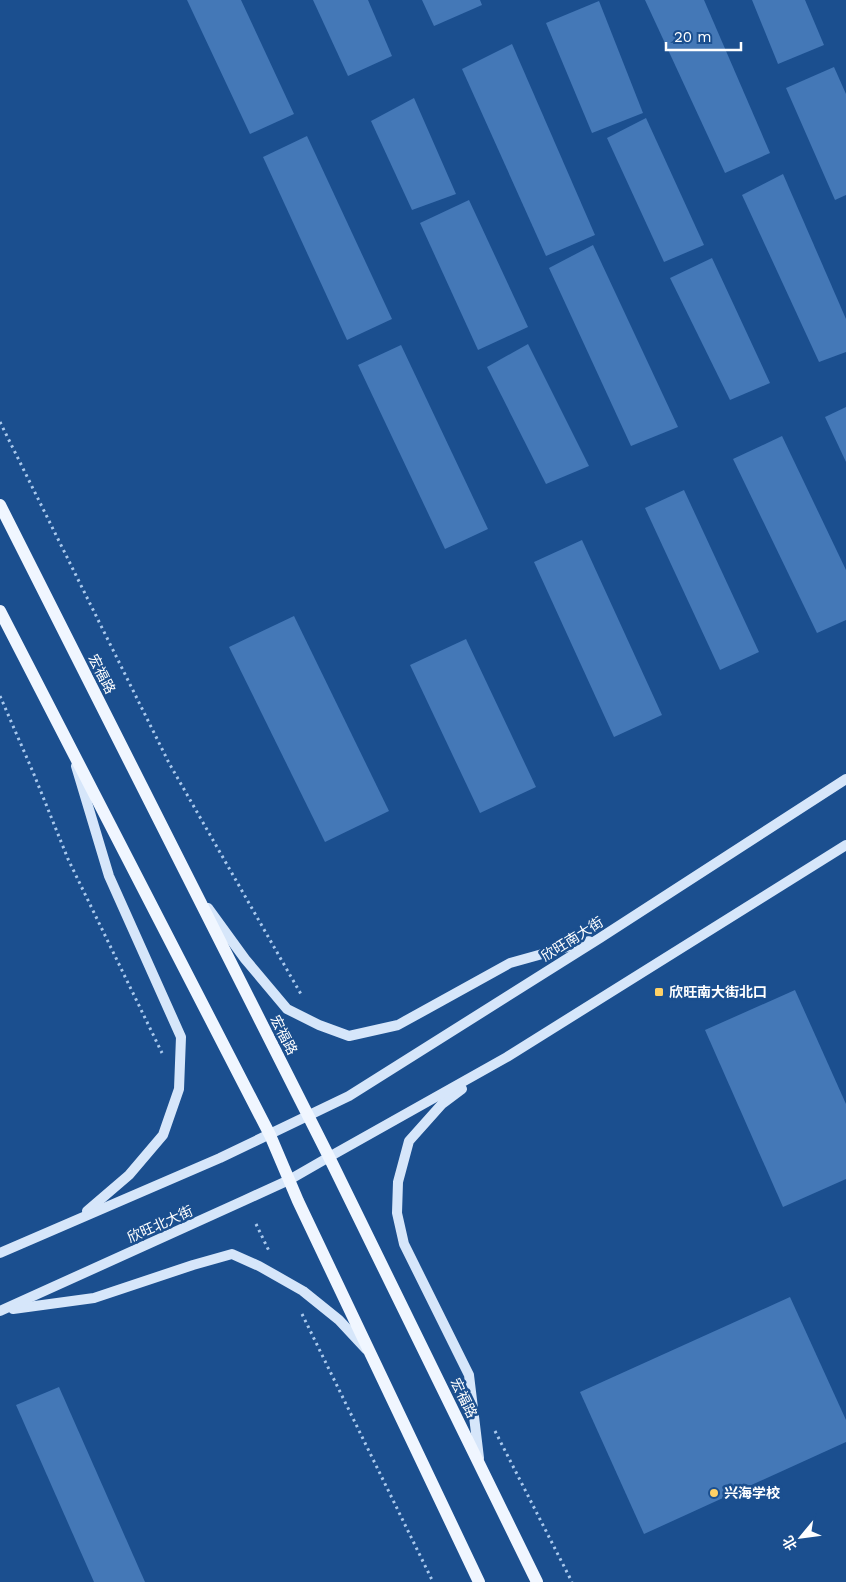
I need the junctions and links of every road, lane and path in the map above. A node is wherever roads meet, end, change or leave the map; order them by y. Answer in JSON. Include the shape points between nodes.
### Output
{"nodes":[{"id":1,"x":0,"y":422,"type":"edge"},
{"id":2,"x":0,"y":505,"type":"edge"},
{"id":3,"x":0,"y":611,"type":"edge"},
{"id":4,"x":0,"y":696,"type":"edge"},
{"id":5,"x":69,"y":746,"type":"junction"},
{"id":6,"x":846,"y":780,"type":"edge"},
{"id":7,"x":846,"y":845,"type":"edge"},
{"id":8,"x":192,"y":886,"type":"junction"},
{"id":9,"x":600,"y":938,"type":"junction"},
{"id":10,"x":319,"y":1025,"type":"junction"},
{"id":11,"x":162,"y":1054,"type":"dead end"},
{"id":12,"x":507,"y":1057,"type":"junction"},
{"id":13,"x":308,"y":1116,"type":"junction"},
{"id":14,"x":270,"y":1135,"type":"junction"},
{"id":15,"x":330,"y":1157,"type":"junction"},
{"id":16,"x":289,"y":1180,"type":"junction"},
{"id":17,"x":78,"y":1219,"type":"junction"},
{"id":18,"x":256,"y":1224,"type":"dead end"},
{"id":19,"x":0,"y":1253,"type":"edge"},
{"id":20,"x":285,"y":1281,"type":"junction"},
{"id":21,"x":1,"y":1311,"type":"edge"},
{"id":22,"x":371,"y":1354,"type":"junction"},
{"id":23,"x":492,"y":1424,"type":"dead end"},
{"id":24,"x":480,"y":1464,"type":"junction"},
{"id":25,"x":433,"y":1582,"type":"edge"},
{"id":26,"x":479,"y":1582,"type":"edge"},
{"id":27,"x":537,"y":1582,"type":"edge"},
{"id":28,"x":572,"y":1582,"type":"edge"}],
"edges":[{"from":1,"to":10,"type":"path","name":"宏福路","via":[[169,763]]},
{"from":2,"to":8,"type":"main road","name":"宏福路"},
{"from":3,"to":5,"type":"main road"},
{"from":4,"to":11,"type":"path","via":[[68,859]]},
{"from":5,"to":14,"type":"main road"},
{"from":5,"to":17,"type":"main road","via":[[109,876],[182,1037],[179,1089],[163,1135],[129,1176]]},
{"from":6,"to":9,"type":"main road","name":"欣旺南大街"},
{"from":7,"to":12,"type":"main road"},
{"from":8,"to":10,"type":"main road","via":[[245,959],[287,1009]]},
{"from":8,"to":13,"type":"main road","name":"宏福路"},
{"from":9,"to":10,"type":"main road","via":[[510,963],[398,1025],[349,1036]]},
{"from":9,"to":13,"type":"main road","name":"欣旺南大街","via":[[349,1096]]},
{"from":12,"to":15,"type":"main road"},
{"from":12,"to":24,"type":"main road","via":[[442,1104],[415,1134],[409,1141],[398,1182],[396,1213],[404,1244],[469,1375]]},
{"from":13,"to":14,"type":"main road"},
{"from":13,"to":15,"type":"main road","name":"宏福路"},
{"from":14,"to":16,"type":"main road"},
{"from":14,"to":17,"type":"main road"},
{"from":15,"to":16,"type":"main road","name":"欣旺北大街"},
{"from":15,"to":24,"type":"main road","name":"宏福路"},
{"from":16,"to":21,"type":"main road","name":"欣旺北大街"},
{"from":16,"to":22,"type":"main road"},
{"from":17,"to":19,"type":"main road"},
{"from":18,"to":20,"type":"path"},
{"from":20,"to":21,"type":"main road","via":[[232,1254],[94,1298]]},
{"from":20,"to":22,"type":"main road","via":[[339,1320]]},
{"from":20,"to":25,"type":"path"},
{"from":22,"to":26,"type":"main road"},
{"from":23,"to":28,"type":"path","name":"宏福路"},
{"from":24,"to":27,"type":"main road","name":"宏福路"}]}
